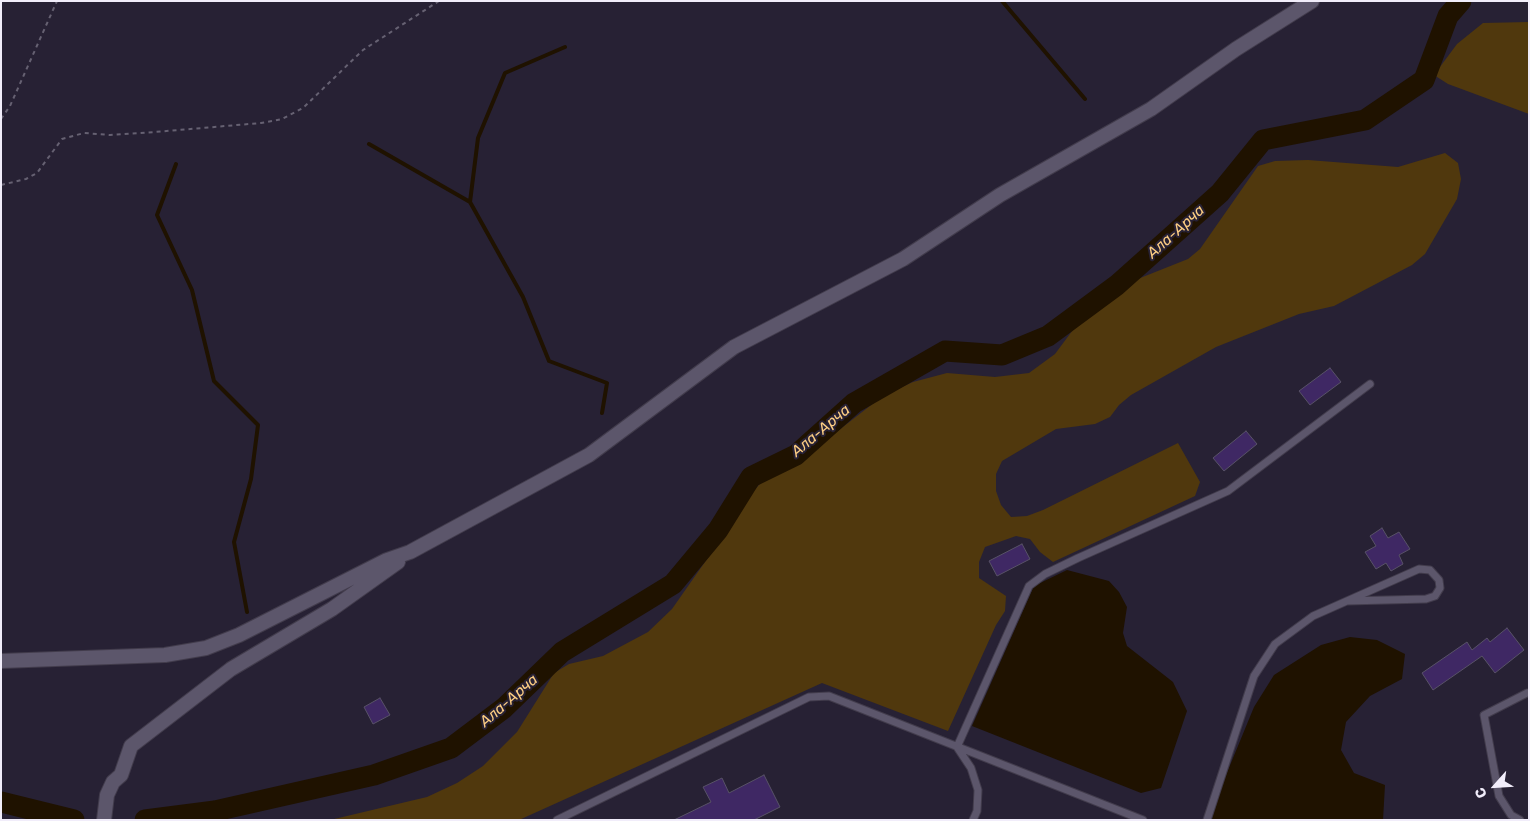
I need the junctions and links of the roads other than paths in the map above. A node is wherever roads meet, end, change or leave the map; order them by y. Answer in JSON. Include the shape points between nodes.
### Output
{"nodes":[{"id":1,"x":1312,"y":1,"type":"edge"},
{"id":2,"x":1370,"y":384,"type":"dead end"},
{"id":3,"x":410,"y":552,"type":"junction"},
{"id":4,"x":1347,"y":601,"type":"junction"},
{"id":5,"x":1,"y":661,"type":"edge"},
{"id":6,"x":1527,"y":693,"type":"dead end"},
{"id":7,"x":957,"y":747,"type":"junction"},
{"id":8,"x":104,"y":816,"type":"edge"},
{"id":9,"x":557,"y":820,"type":"edge"},
{"id":10,"x":973,"y":820,"type":"edge"},
{"id":11,"x":1143,"y":820,"type":"edge"},
{"id":12,"x":1207,"y":820,"type":"edge"},
{"id":13,"x":1520,"y":820,"type":"edge"}],
"edges":[{"from":1,"to":3,"type":"street","via":[[1151,109],[1000,196],[903,259],[734,347],[589,455]]},
{"from":2,"to":7,"type":"lane","via":[[1228,491],[1078,558],[1029,586]]},
{"from":3,"to":5,"type":"street","via":[[387,560],[239,635],[206,648],[165,656]]},
{"from":3,"to":8,"type":"street","via":[[332,609],[231,668],[131,746],[120,775],[107,795]]},
{"from":4,"to":4,"type":"lane","via":[[1419,569],[1430,570],[1439,580],[1440,588],[1434,596],[1426,598]]},
{"from":4,"to":12,"type":"lane","via":[[1313,616],[1275,644],[1254,676]]},
{"from":6,"to":13,"type":"lane","via":[[1484,715],[1499,796],[1511,815]]},
{"from":7,"to":9,"type":"lane","via":[[829,696],[809,697]]},
{"from":7,"to":10,"type":"lane","via":[[971,768],[978,790]]},
{"from":7,"to":11,"type":"lane"}]}
